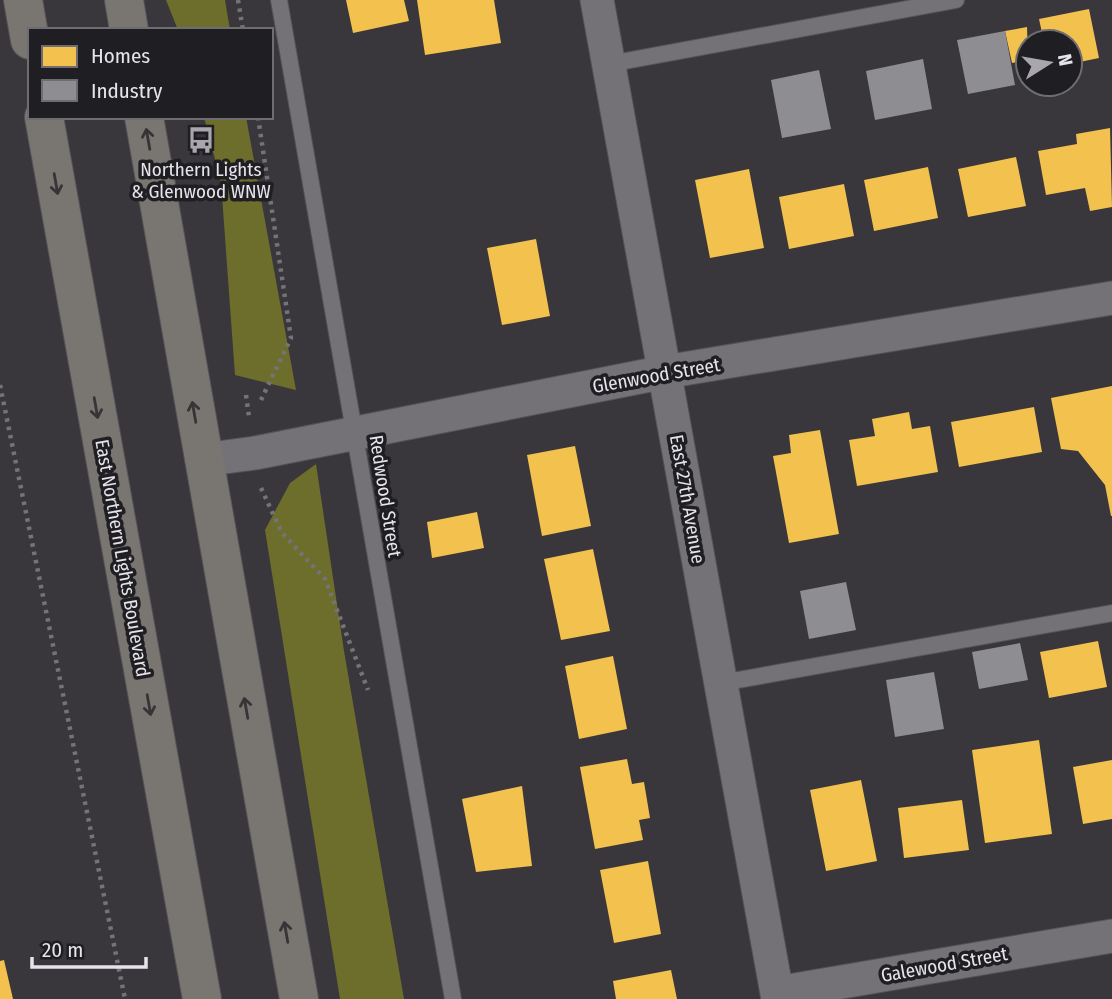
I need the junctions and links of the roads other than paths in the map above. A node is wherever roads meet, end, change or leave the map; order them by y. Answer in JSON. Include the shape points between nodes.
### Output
{"nodes":[{"id":1,"x":23,"y":0,"type":"edge"},
{"id":2,"x":124,"y":0,"type":"edge"},
{"id":3,"x":279,"y":0,"type":"edge"},
{"id":4,"x":597,"y":0,"type":"edge"},
{"id":5,"x":956,"y":0,"type":"edge"},
{"id":6,"x":129,"y":28,"type":"edge"},
{"id":7,"x":28,"y":29,"type":"edge"},
{"id":8,"x":609,"y":64,"type":"junction"},
{"id":9,"x":44,"y":119,"type":"edge"},
{"id":10,"x":144,"y":119,"type":"edge"},
{"id":11,"x":1112,"y":298,"type":"edge"},
{"id":12,"x":665,"y":372,"type":"junction"},
{"id":13,"x":354,"y":433,"type":"junction"},
{"id":14,"x":202,"y":460,"type":"junction"},
{"id":15,"x":1112,"y":613,"type":"edge"},
{"id":16,"x":721,"y":683,"type":"junction"},
{"id":17,"x":1112,"y":936,"type":"edge"},
{"id":18,"x":777,"y":996,"type":"edge"},
{"id":19,"x":202,"y":999,"type":"edge"},
{"id":20,"x":299,"y":999,"type":"edge"},
{"id":21,"x":453,"y":999,"type":"edge"}],
"edges":[{"from":1,"to":7,"type":"main road"},
{"from":2,"to":6,"type":"main road"},
{"from":3,"to":13,"type":"lane","name":"Redwood Street"},
{"from":4,"to":8,"type":"street","name":"East 27th Avenue"},
{"from":5,"to":8,"type":"lane"},
{"from":8,"to":12,"type":"street","name":"East 27th Avenue"},
{"from":9,"to":19,"type":"main road","name":"East Northern Lights Boulevard","one_way":true},
{"from":14,"to":10,"type":"main road","one_way":true},
{"from":11,"to":12,"type":"street","name":"Glenwood Street"},
{"from":12,"to":13,"type":"street","name":"Glenwood Street"},
{"from":12,"to":16,"type":"street","name":"East 27th Avenue"},
{"from":13,"to":14,"type":"street","name":"Glenwood Street"},
{"from":13,"to":21,"type":"lane","name":"Redwood Street"},
{"from":20,"to":14,"type":"main road","one_way":true},
{"from":15,"to":16,"type":"lane"},
{"from":16,"to":18,"type":"street","name":"East 27th Avenue"},
{"from":17,"to":18,"type":"street","name":"Galewood Street"}]}
